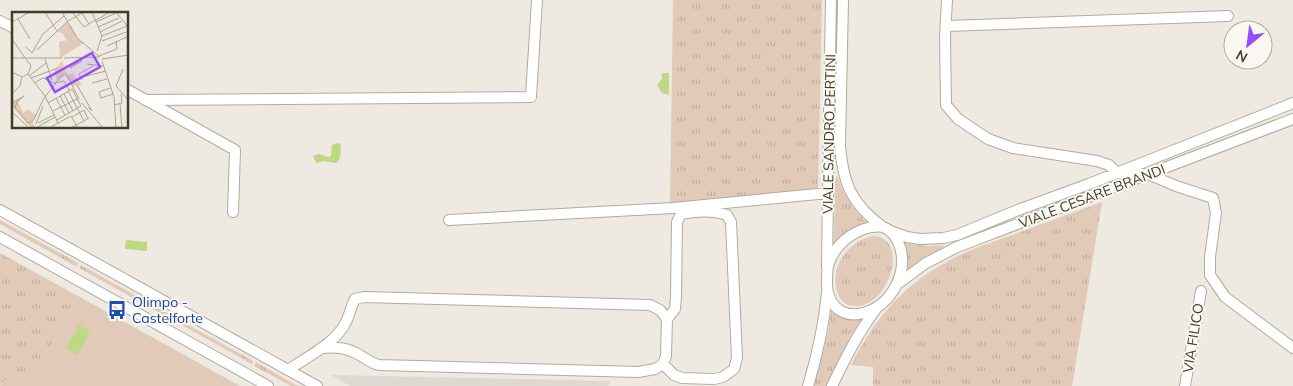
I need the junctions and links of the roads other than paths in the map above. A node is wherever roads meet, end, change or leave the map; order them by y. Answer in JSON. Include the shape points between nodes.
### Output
{"nodes":[{"id":1,"x":537,"y":0,"type":"edge"},
{"id":2,"x":832,"y":0,"type":"edge"},
{"id":3,"x":843,"y":0,"type":"edge"},
{"id":4,"x":947,"y":0,"type":"edge"},
{"id":5,"x":1228,"y":16,"type":"dead end"},
{"id":6,"x":0,"y":20,"type":"edge"},
{"id":7,"x":946,"y":26,"type":"junction"},
{"id":8,"x":12,"y":27,"type":"edge"},
{"id":9,"x":129,"y":91,"type":"edge"},
{"id":10,"x":145,"y":100,"type":"junction"},
{"id":11,"x":1293,"y":103,"type":"edge"},
{"id":12,"x":1293,"y":119,"type":"edge"},
{"id":13,"x":1117,"y":173,"type":"junction"},
{"id":14,"x":1148,"y":174,"type":"junction"},
{"id":15,"x":828,"y":193,"type":"junction"},
{"id":16,"x":0,"y":210,"type":"edge"},
{"id":17,"x":233,"y":212,"type":"dead end"},
{"id":18,"x":449,"y":220,"type":"dead end"},
{"id":19,"x":887,"y":229,"type":"junction"},
{"id":20,"x":0,"y":237,"type":"edge"},
{"id":21,"x":828,"y":268,"type":"junction"},
{"id":22,"x":896,"y":285,"type":"junction"},
{"id":23,"x":827,"y":290,"type":"junction"},
{"id":24,"x":1201,"y":291,"type":"dead end"},
{"id":25,"x":878,"y":307,"type":"junction"},
{"id":26,"x":667,"y":319,"type":"junction"},
{"id":27,"x":321,"y":348,"type":"junction"},
{"id":28,"x":1293,"y":348,"type":"edge"},
{"id":29,"x":662,"y":364,"type":"junction"},
{"id":30,"x":288,"y":370,"type":"junction"},
{"id":31,"x":268,"y":386,"type":"edge"},
{"id":32,"x":317,"y":386,"type":"edge"},
{"id":33,"x":808,"y":386,"type":"edge"},
{"id":34,"x":832,"y":386,"type":"edge"},
{"id":35,"x":1186,"y":386,"type":"edge"}],
"edges":[{"from":1,"to":10,"type":"street","via":[[531,97]]},
{"from":2,"to":15,"type":"street","name":"VIALE SANDRO PERTINI"},
{"from":3,"to":19,"type":"street","name":"VIALE SANDRO PERTINI","via":[[841,160],[854,198],[871,218]]},
{"from":4,"to":7,"type":"street"},
{"from":5,"to":7,"type":"street"},
{"from":6,"to":8,"type":"street"},
{"from":7,"to":13,"type":"street","via":[[946,105],[958,119],[988,138],[1014,148],[1097,161],[1109,165]]},
{"from":9,"to":10,"type":"street"},
{"from":10,"to":17,"type":"street","via":[[235,150]]},
{"from":11,"to":13,"type":"street","name":"VIALE CESARE BRANDI"},
{"from":12,"to":14,"type":"street","name":"VIALE CESARE BRANDI"},
{"from":13,"to":14,"type":"street"},
{"from":13,"to":19,"type":"street","name":"VIALE CESARE BRANDI","via":[[957,235],[920,239]]},
{"from":14,"to":22,"type":"street","name":"VIALE CESARE BRANDI","via":[[957,247]]},
{"from":14,"to":28,"type":"street","via":[[1213,198],[1216,213],[1210,275],[1226,297]]},
{"from":15,"to":18,"type":"street","via":[[673,208]]},
{"from":15,"to":21,"type":"street","name":"VIALE SANDRO PERTINI"},
{"from":16,"to":30,"type":"street"},
{"from":19,"to":21,"type":"street","via":[[862,229],[846,239],[837,248]]},
{"from":19,"to":22,"type":"street","via":[[896,238],[901,251],[902,267]]},
{"from":20,"to":31,"type":"street"},
{"from":21,"to":23,"type":"street"},
{"from":22,"to":25,"type":"street"},
{"from":23,"to":25,"type":"street","via":[[834,305],[847,314],[862,314]]},
{"from":23,"to":33,"type":"street","via":[[823,325]]},
{"from":24,"to":35,"type":"street","name":"VIA FILICO"},
{"from":25,"to":34,"type":"street","via":[[853,343]]},
{"from":26,"to":27,"type":"street","via":[[650,305],[364,297],[355,299],[346,322],[334,339]]},
{"from":26,"to":29,"type":"street","via":[[666,356]]},
{"from":26,"to":29,"type":"street","via":[[675,309],[677,222],[681,214],[718,212],[727,215],[737,349],[734,369],[714,379],[682,378]]},
{"from":27,"to":29,"type":"street","via":[[342,347],[379,365],[638,372],[655,369]]},
{"from":27,"to":30,"type":"street"},
{"from":30,"to":32,"type":"street"}]}
